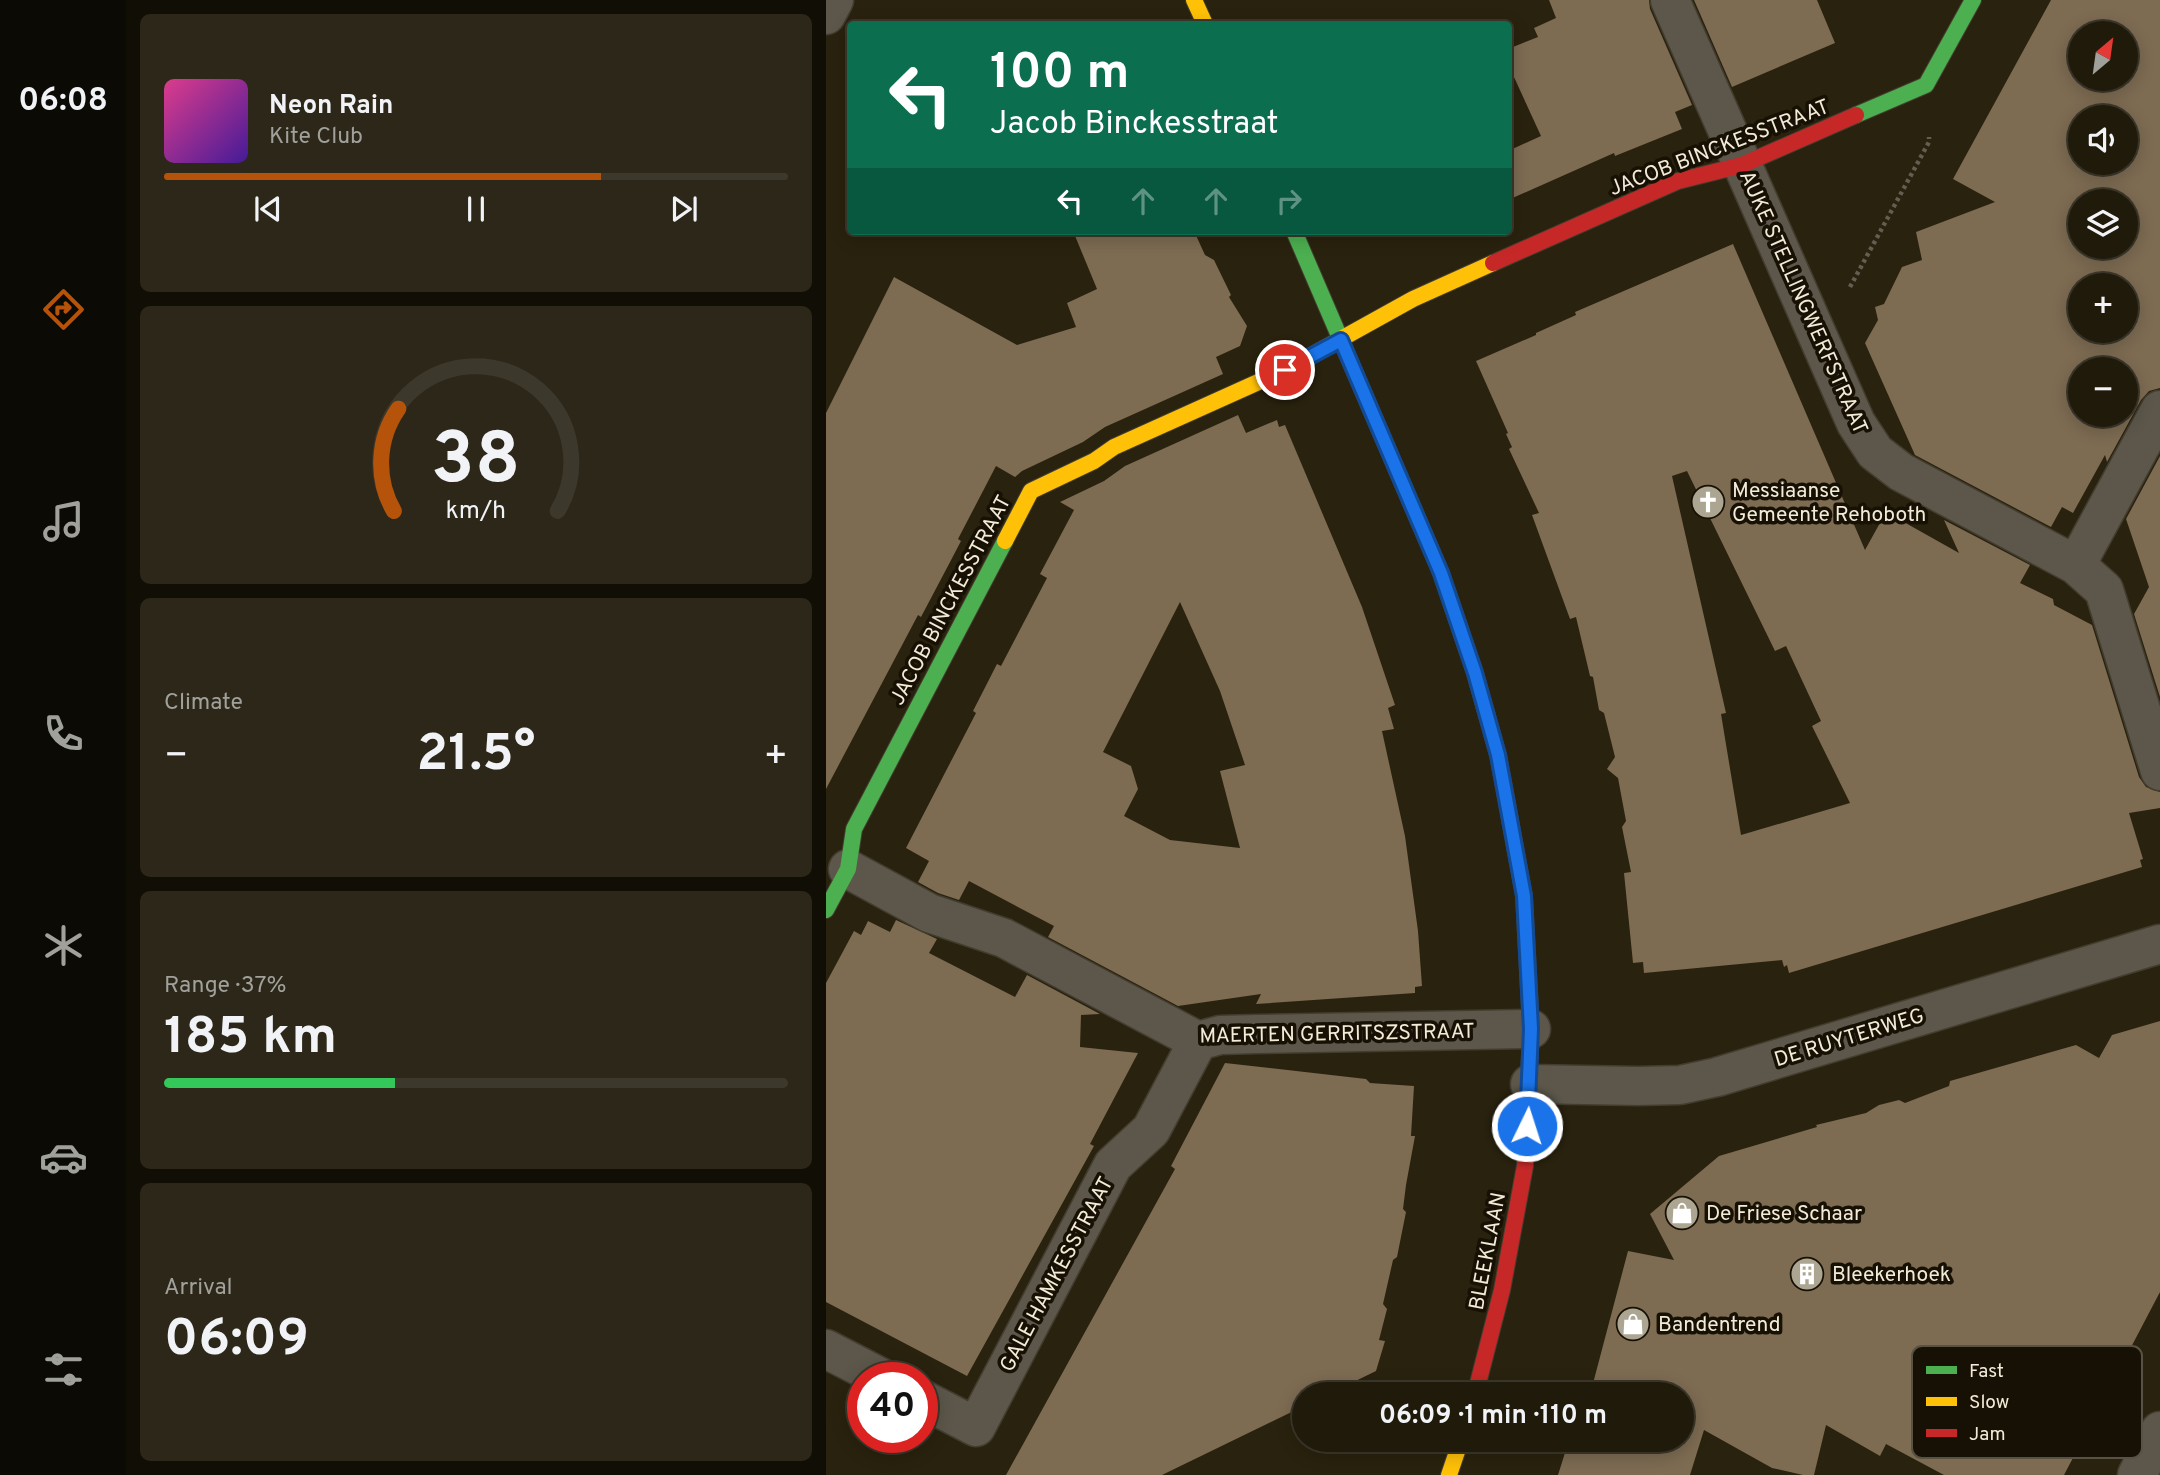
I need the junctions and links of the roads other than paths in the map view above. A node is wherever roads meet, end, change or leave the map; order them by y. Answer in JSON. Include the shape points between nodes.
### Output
{"nodes":[{"id":1,"x":834,"y":0,"type":"edge"},
{"id":2,"x":1194,"y":0,"type":"edge"},
{"id":3,"x":1670,"y":0,"type":"edge"},
{"id":4,"x":1973,"y":0,"type":"edge"},
{"id":5,"x":826,"y":15,"type":"edge"},
{"id":6,"x":1204,"y":21,"type":"edge"},
{"id":7,"x":1742,"y":165,"type":"junction"},
{"id":8,"x":1296,"y":235,"type":"edge"},
{"id":9,"x":1341,"y":340,"type":"junction"},
{"id":10,"x":2160,"y":410,"type":"edge"},
{"id":11,"x":2076,"y":565,"type":"junction"},
{"id":12,"x":2160,"y":771,"type":"edge"},
{"id":13,"x":848,"y":869,"type":"junction"},
{"id":14,"x":826,"y":910,"type":"edge"},
{"id":15,"x":2160,"y":944,"type":"edge"},
{"id":16,"x":1531,"y":1029,"type":"junction"},
{"id":17,"x":1198,"y":1041,"type":"junction"},
{"id":18,"x":1530,"y":1084,"type":"junction"},
{"id":19,"x":826,"y":1349,"type":"edge"},
{"id":20,"x":851,"y":1362,"type":"edge"},
{"id":21,"x":1478,"y":1382,"type":"edge"},
{"id":22,"x":938,"y":1407,"type":"edge"},
{"id":23,"x":2160,"y":1431,"type":"edge"},
{"id":24,"x":1457,"y":1452,"type":"edge"},
{"id":25,"x":1449,"y":1475,"type":"edge"},
{"id":26,"x":2137,"y":1475,"type":"edge"}],
"edges":[{"from":1,"to":5,"type":"street"},
{"from":2,"to":6,"type":"street"},
{"from":3,"to":7,"type":"street","name":"AUKE STELLINGWERFSTRAAT"},
{"from":4,"to":7,"type":"street","name":"JACOB BINCKESSTRAAT","via":[[1926,85]]},
{"from":7,"to":9,"type":"street","name":"JACOB BINCKESSTRAAT","via":[[1678,181],[1413,299]]},
{"from":7,"to":11,"type":"street","name":"AUKE STELLINGWERFSTRAAT","via":[[1856,423],[1875,452],[1901,472]]},
{"from":8,"to":9,"type":"street","name":"BLEEKLAAN"},
{"from":9,"to":13,"type":"street","name":"JACOB BINCKESSTRAAT","via":[[1031,491],[854,830]]},
{"from":9,"to":16,"type":"street","name":"BLEEKLAAN","via":[[1441,573],[1498,755],[1524,896]]},
{"from":10,"to":11,"type":"street"},
{"from":11,"to":12,"type":"street","name":"AUKE STELLINGWERFSTRAAT","via":[[2104,590]]},
{"from":13,"to":14,"type":"street","name":"JACOB BINCKESSTRAAT"},
{"from":13,"to":17,"type":"street","name":"MAERTEN GERRITSZSTRAAT","via":[[929,913],[1004,938]]},
{"from":15,"to":18,"type":"street","name":"DE RUYTERWEG","via":[[1717,1077],[1680,1085]]},
{"from":16,"to":17,"type":"street","name":"MAERTEN GERRITSZSTRAAT","via":[[1244,1034]]},
{"from":16,"to":18,"type":"street","name":"BLEEKLAAN"},
{"from":17,"to":22,"type":"street","name":"GALE HAMKESSTRAAT","via":[[1151,1130],[1113,1165],[976,1427]]},
{"from":18,"to":21,"type":"street","name":"BLEEKLAAN","via":[[1525,1166],[1515,1227]]},
{"from":19,"to":20,"type":"street"},
{"from":23,"to":26,"type":"street"},
{"from":24,"to":25,"type":"street"}]}
